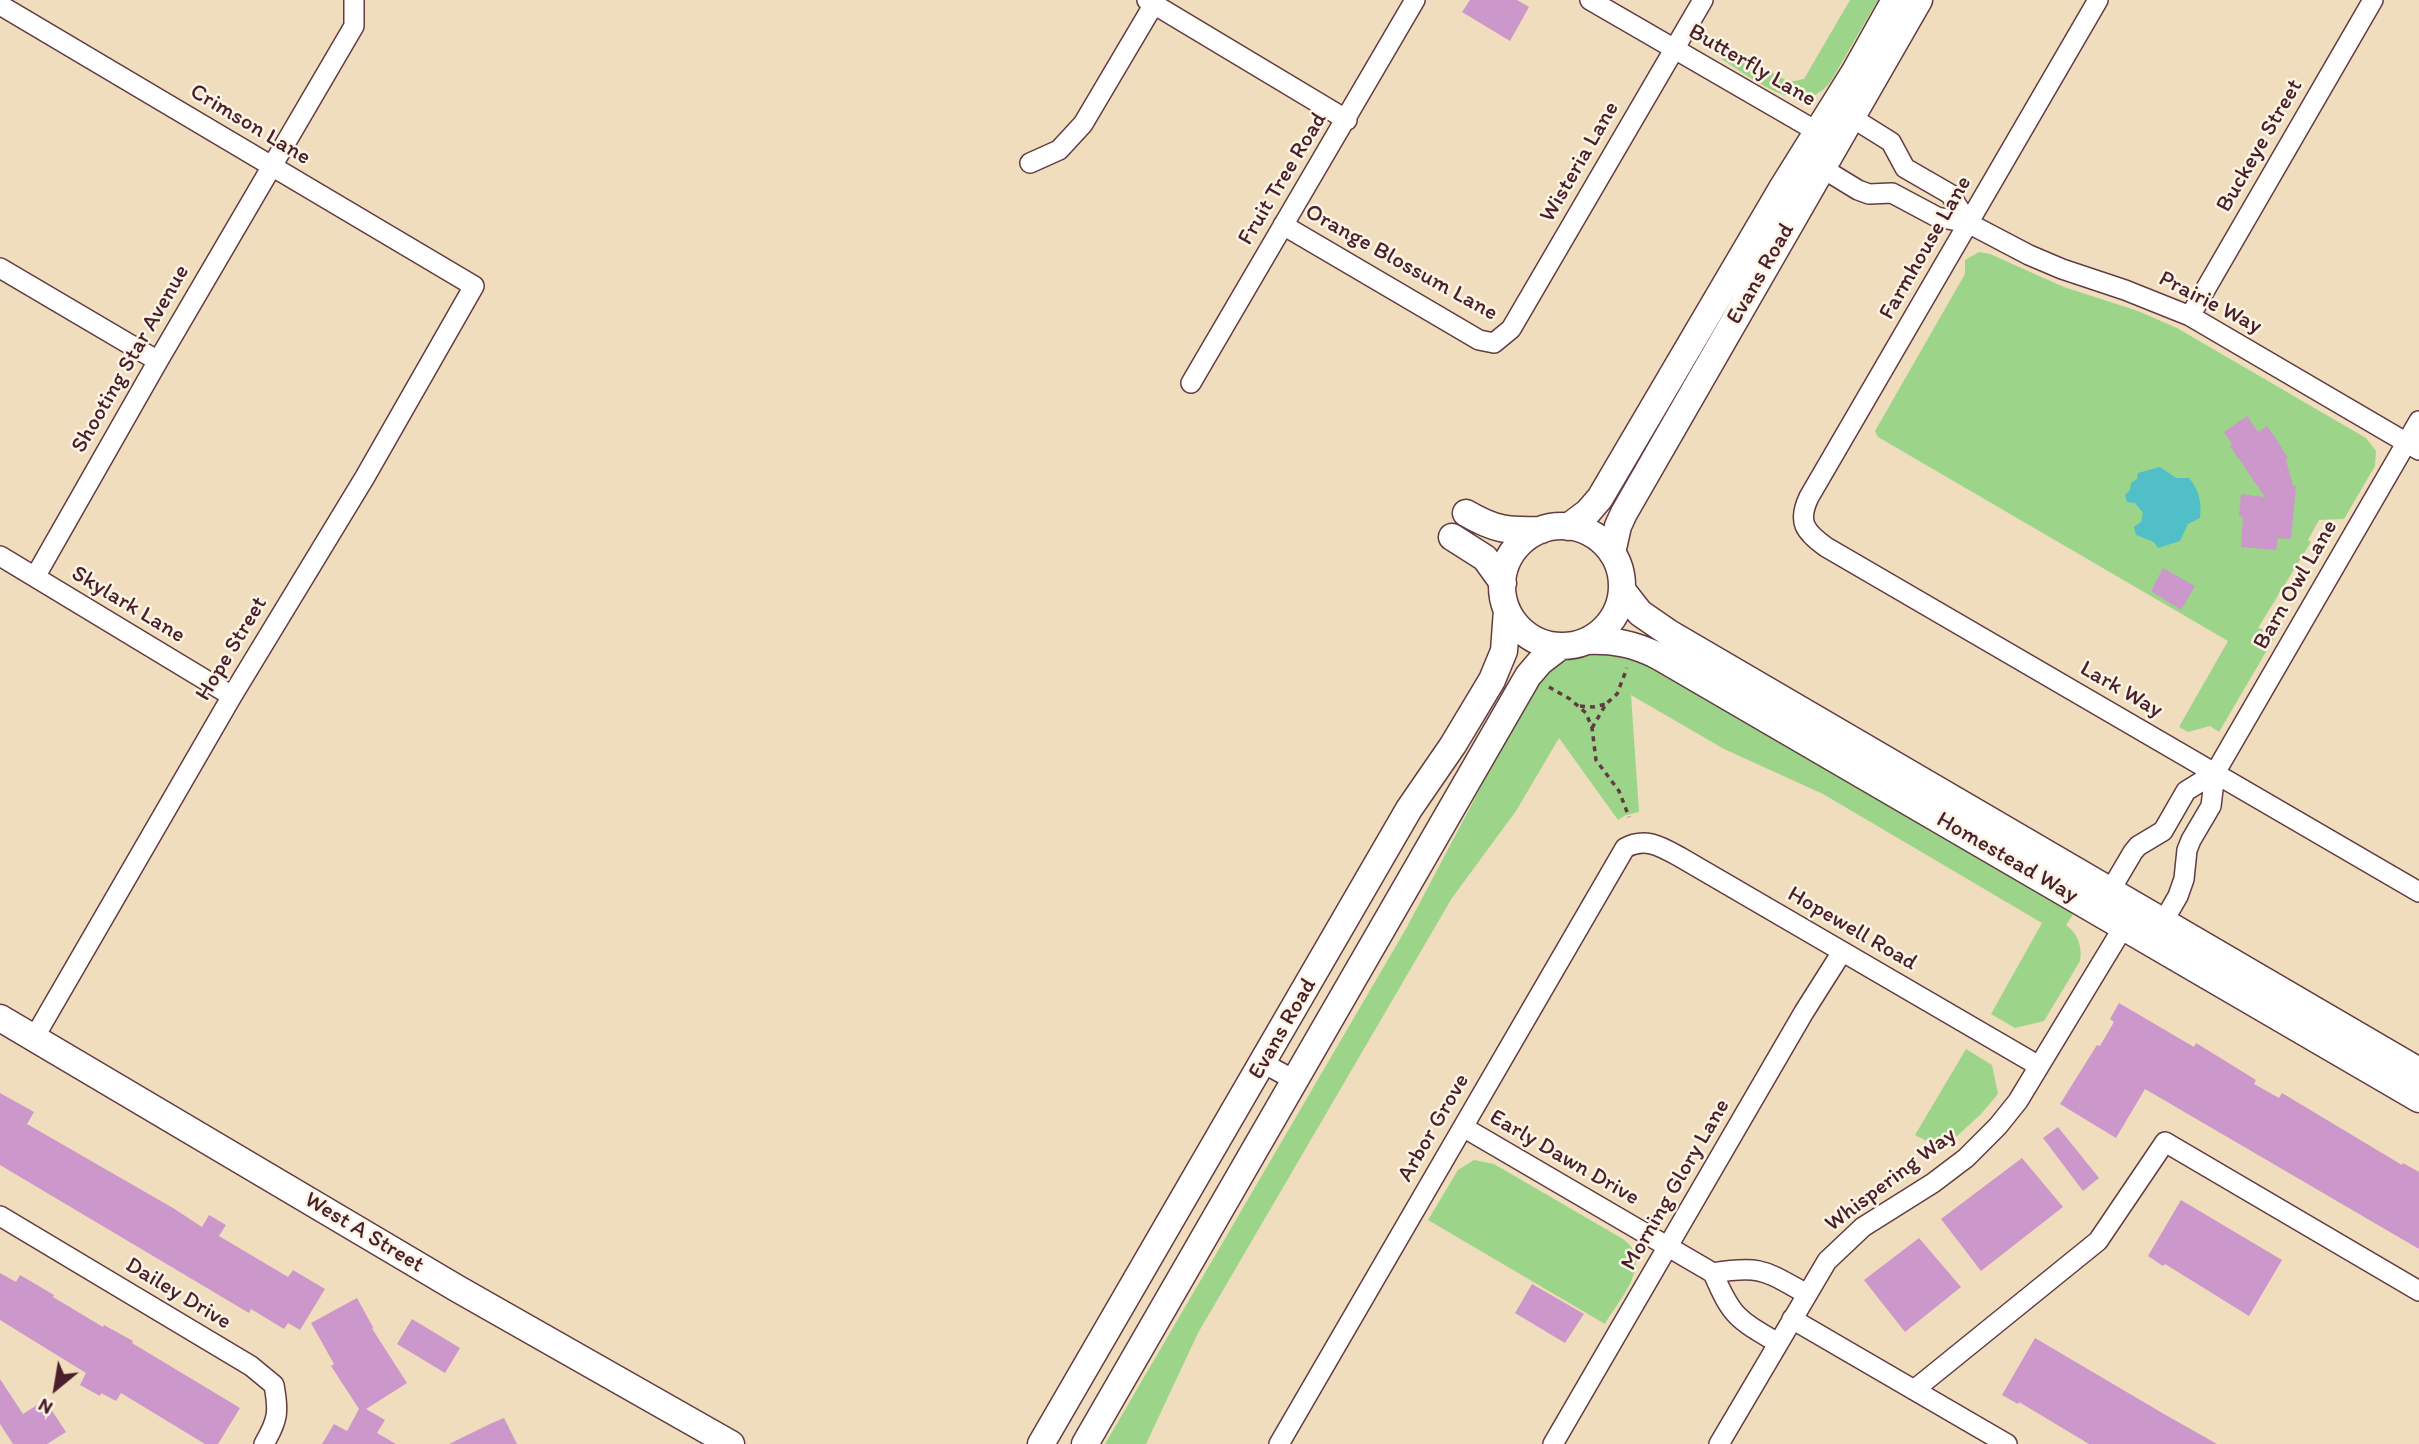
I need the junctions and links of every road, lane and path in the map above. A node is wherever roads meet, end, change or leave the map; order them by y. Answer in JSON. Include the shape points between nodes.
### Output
{"nodes":[{"id":1,"x":354,"y":0,"type":"edge"},
{"id":2,"x":1415,"y":0,"type":"edge"},
{"id":3,"x":1590,"y":0,"type":"edge"},
{"id":4,"x":1703,"y":0,"type":"edge"},
{"id":5,"x":1895,"y":0,"type":"edge"},
{"id":6,"x":1919,"y":0,"type":"edge"},
{"id":7,"x":2098,"y":0,"type":"edge"},
{"id":8,"x":2373,"y":0,"type":"edge"},
{"id":9,"x":1150,"y":2,"type":"edge"},
{"id":10,"x":0,"y":5,"type":"edge"},
{"id":11,"x":1675,"y":50,"type":"junction"},
{"id":12,"x":1851,"y":117,"type":"junction"},
{"id":13,"x":1347,"y":120,"type":"junction"},
{"id":14,"x":1818,"y":132,"type":"junction"},
{"id":15,"x":1030,"y":163,"type":"dead end"},
{"id":16,"x":273,"y":167,"type":"junction"},
{"id":17,"x":1822,"y":168,"type":"junction"},
{"id":18,"x":1905,"y":168,"type":"junction"},
{"id":19,"x":1892,"y":192,"type":"junction"},
{"id":20,"x":1968,"y":223,"type":"junction"},
{"id":21,"x":1283,"y":225,"type":"junction"},
{"id":22,"x":0,"y":268,"type":"edge"},
{"id":23,"x":474,"y":286,"type":"joint"},
{"id":24,"x":2190,"y":316,"type":"junction"},
{"id":25,"x":1494,"y":343,"type":"joint"},
{"id":26,"x":158,"y":361,"type":"junction"},
{"id":27,"x":1191,"y":383,"type":"dead end"},
{"id":28,"x":2419,"y":421,"type":"edge"},
{"id":29,"x":2413,"y":447,"type":"edge"},
{"id":30,"x":1466,"y":513,"type":"dead end"},
{"id":31,"x":1804,"y":523,"type":"joint"},
{"id":32,"x":1569,"y":527,"type":"junction"},
{"id":33,"x":1541,"y":530,"type":"junction"},
{"id":34,"x":1452,"y":537,"type":"dead end"},
{"id":35,"x":1612,"y":553,"type":"junction"},
{"id":36,"x":0,"y":556,"type":"edge"},
{"id":37,"x":35,"y":577,"type":"junction"},
{"id":38,"x":1503,"y":583,"type":"junction"},
{"id":39,"x":1622,"y":590,"type":"junction"},
{"id":40,"x":1507,"y":610,"type":"junction"},
{"id":41,"x":1574,"y":643,"type":"junction"},
{"id":42,"x":1628,"y":667,"type":"dead end"},
{"id":43,"x":1549,"y":687,"type":"dead end"},
{"id":44,"x":232,"y":696,"type":"junction"},
{"id":45,"x":1606,"y":704,"type":"junction"},
{"id":46,"x":1580,"y":706,"type":"junction"},
{"id":47,"x":1592,"y":728,"type":"junction"},
{"id":48,"x":2215,"y":773,"type":"junction"},
{"id":49,"x":1629,"y":817,"type":"dead end"},
{"id":50,"x":2158,"y":835,"type":"junction"},
{"id":51,"x":1638,"y":842,"type":"joint"},
{"id":52,"x":2187,"y":852,"type":"junction"},
{"id":53,"x":2110,"y":891,"type":"junction"},
{"id":54,"x":2419,"y":892,"type":"edge"},
{"id":55,"x":2162,"y":922,"type":"junction"},
{"id":56,"x":2124,"y":926,"type":"junction"},
{"id":57,"x":1842,"y":952,"type":"junction"},
{"id":58,"x":0,"y":1018,"type":"edge"},
{"id":59,"x":34,"y":1038,"type":"junction"},
{"id":60,"x":1263,"y":1063,"type":"junction"},
{"id":61,"x":2039,"y":1066,"type":"junction"},
{"id":62,"x":2419,"y":1071,"type":"edge"},
{"id":63,"x":1296,"y":1081,"type":"junction"},
{"id":64,"x":2419,"y":1099,"type":"edge"},
{"id":65,"x":1463,"y":1127,"type":"junction"},
{"id":66,"x":0,"y":1216,"type":"edge"},
{"id":67,"x":1668,"y":1248,"type":"junction"},
{"id":68,"x":1713,"y":1273,"type":"junction"},
{"id":69,"x":2419,"y":1291,"type":"edge"},
{"id":70,"x":1807,"y":1294,"type":"junction"},
{"id":71,"x":1792,"y":1319,"type":"junction"},
{"id":72,"x":1778,"y":1342,"type":"junction"},
{"id":73,"x":1914,"y":1390,"type":"junction"},
{"id":74,"x":264,"y":1444,"type":"edge"},
{"id":75,"x":731,"y":1444,"type":"edge"},
{"id":76,"x":1041,"y":1444,"type":"edge"},
{"id":77,"x":1085,"y":1444,"type":"edge"},
{"id":78,"x":1279,"y":1444,"type":"edge"},
{"id":79,"x":1553,"y":1444,"type":"edge"},
{"id":80,"x":1719,"y":1444,"type":"edge"},
{"id":81,"x":2007,"y":1444,"type":"edge"}],
"edges":[{"from":1,"to":16,"type":"street","name":"Shooting Star Avenue","via":[[354,26]]},
{"from":2,"to":13,"type":"street","name":"Fruit Tree Road"},
{"from":3,"to":11,"type":"street","name":"Butterfly Lane"},
{"from":4,"to":11,"type":"street","name":"Wisteria Lane"},
{"from":5,"to":14,"type":"street","name":"Evans Road"},
{"from":6,"to":12,"type":"street","name":"Evans Road"},
{"from":7,"to":20,"type":"street","name":"Farmhouse Lane"},
{"from":8,"to":24,"type":"street","name":"Buckeye Street"},
{"from":9,"to":13,"type":"street"},
{"from":9,"to":15,"type":"street","via":[[1083,124],[1059,150]]},
{"from":10,"to":16,"type":"street","name":"Crimson Lane"},
{"from":11,"to":14,"type":"street","name":"Butterfly Lane"},
{"from":11,"to":25,"type":"street","name":"Wisteria Lane","via":[[1511,329]]},
{"from":12,"to":14,"type":"street"},
{"from":12,"to":17,"type":"street","name":"Evans Road"},
{"from":12,"to":18,"type":"street","via":[[1891,142]]},
{"from":13,"to":21,"type":"street","name":"Fruit Tree Road"},
{"from":14,"to":17,"type":"street"},
{"from":14,"to":32,"type":"street","name":"Evans Road","via":[[1600,498]]},
{"from":16,"to":23,"type":"street","name":"Crimson Lane"},
{"from":16,"to":26,"type":"street","name":"Shooting Star Avenue"},
{"from":17,"to":19,"type":"street","name":"Prairie Way","via":[[1869,194]]},
{"from":17,"to":35,"type":"street","name":"Evans Road","via":[[1624,513]]},
{"from":18,"to":19,"type":"street"},
{"from":18,"to":20,"type":"street","via":[[1950,194]]},
{"from":19,"to":20,"type":"street","name":"Prairie Way","via":[[1937,217]]},
{"from":20,"to":24,"type":"street","name":"Prairie Way","via":[[2051,265]]},
{"from":20,"to":31,"type":"street","name":"Farmhouse Lane","via":[[1809,497]]},
{"from":21,"to":25,"type":"street","name":"Orange Blossum Lane","via":[[1479,340]]},
{"from":21,"to":27,"type":"street","name":"Fruit Tree Road"},
{"from":22,"to":26,"type":"street"},
{"from":23,"to":44,"type":"street","name":"Hope Street"},
{"from":24,"to":29,"type":"street","name":"Prairie Way"},
{"from":26,"to":37,"type":"street","name":"Shooting Star Avenue"},
{"from":28,"to":29,"type":"street","name":"Barn Owl Lane"},
{"from":29,"to":48,"type":"street","name":"Barn Owl Lane"},
{"from":30,"to":33,"type":"street","via":[[1492,527]]},
{"from":31,"to":48,"type":"street","name":"Lark Way","via":[[1826,547]]},
{"from":32,"to":33,"type":"street"},
{"from":32,"to":35,"type":"street","via":[[1593,535]]},
{"from":33,"to":38,"type":"street","via":[[1510,556]]},
{"from":34,"to":38,"type":"street","via":[[1485,558]]},
{"from":35,"to":39,"type":"street"},
{"from":36,"to":37,"type":"street","name":"Skylark Lane"},
{"from":37,"to":44,"type":"street","name":"Skylark Lane"},
{"from":38,"to":40,"type":"street"},
{"from":39,"to":41,"type":"street","via":[[1615,615],[1598,635]]},
{"from":39,"to":53,"type":"street","name":"Homestead Way","via":[[1651,622]]},
{"from":40,"to":41,"type":"street","via":[[1523,631],[1548,644]]},
{"from":40,"to":60,"type":"street","name":"Evans Road","via":[[1504,651],[1492,680],[1409,809]]},
{"from":41,"to":56,"type":"street","name":"Homestead Way","via":[[1608,640],[1658,656]]},
{"from":41,"to":63,"type":"street","name":"Evans Road","via":[[1539,662],[1528,676]]},
{"from":42,"to":45,"type":"path","via":[[1617,694]]},
{"from":43,"to":46,"type":"path"},
{"from":44,"to":59,"type":"street","name":"Hope Street"},
{"from":45,"to":46,"type":"path"},
{"from":45,"to":47,"type":"path"},
{"from":46,"to":47,"type":"path"},
{"from":47,"to":49,"type":"path","via":[[1596,760],[1619,791]]},
{"from":48,"to":50,"type":"street","name":"Barn Owl Lane","via":[[2186,791]]},
{"from":48,"to":52,"type":"street","name":"Barn Owl Lane","via":[[2211,806]]},
{"from":48,"to":54,"type":"street","name":"Lark Way"},
{"from":50,"to":52,"type":"street"},
{"from":50,"to":53,"type":"street","name":"Barn Owl Lane","via":[[2138,846]]},
{"from":51,"to":57,"type":"street","name":"Hopewell Road","via":[[1680,856]]},
{"from":51,"to":65,"type":"street","name":"Arbor Grove","via":[[1625,848]]},
{"from":52,"to":55,"type":"street","name":"Barn Owl Lane","via":[[2178,896]]},
{"from":53,"to":55,"type":"street","name":"Homestead Way"},
{"from":53,"to":56,"type":"street"},
{"from":55,"to":56,"type":"street"},
{"from":55,"to":62,"type":"street","name":"Homestead Way"},
{"from":56,"to":61,"type":"street","name":"Whispering Way"},
{"from":56,"to":64,"type":"street","name":"Homestead Way"},
{"from":57,"to":61,"type":"street","name":"Hopewell Road"},
{"from":57,"to":67,"type":"street","name":"Morning Glory Lane"},
{"from":58,"to":59,"type":"street","name":"West A Street"},
{"from":59,"to":75,"type":"street","name":"West A Street"},
{"from":60,"to":63,"type":"street"},
{"from":60,"to":76,"type":"street","name":"Evans Road"},
{"from":61,"to":70,"type":"street","name":"Whispering Way","via":[[2018,1101],[1974,1150],[1842,1245]]},
{"from":63,"to":77,"type":"street","name":"Evans Road"},
{"from":65,"to":67,"type":"street","name":"Early Dawn Drive"},
{"from":65,"to":78,"type":"street","name":"Arbor Grove"},
{"from":66,"to":74,"type":"street","name":"Dailey Drive","via":[[251,1366],[274,1385],[279,1408]]},
{"from":67,"to":68,"type":"street","name":"Early Dawn Drive"},
{"from":67,"to":79,"type":"street","name":"Morning Glory Lane"},
{"from":68,"to":70,"type":"street","via":[[1752,1268]]},
{"from":68,"to":72,"type":"street","via":[[1737,1318]]},
{"from":69,"to":73,"type":"street","via":[[2165,1142],[2098,1241]]},
{"from":70,"to":71,"type":"street","name":"Whispering Way"},
{"from":71,"to":72,"type":"street","name":"Whispering Way"},
{"from":71,"to":73,"type":"street"},
{"from":72,"to":80,"type":"street","name":"Whispering Way"},
{"from":73,"to":81,"type":"street"}]}
